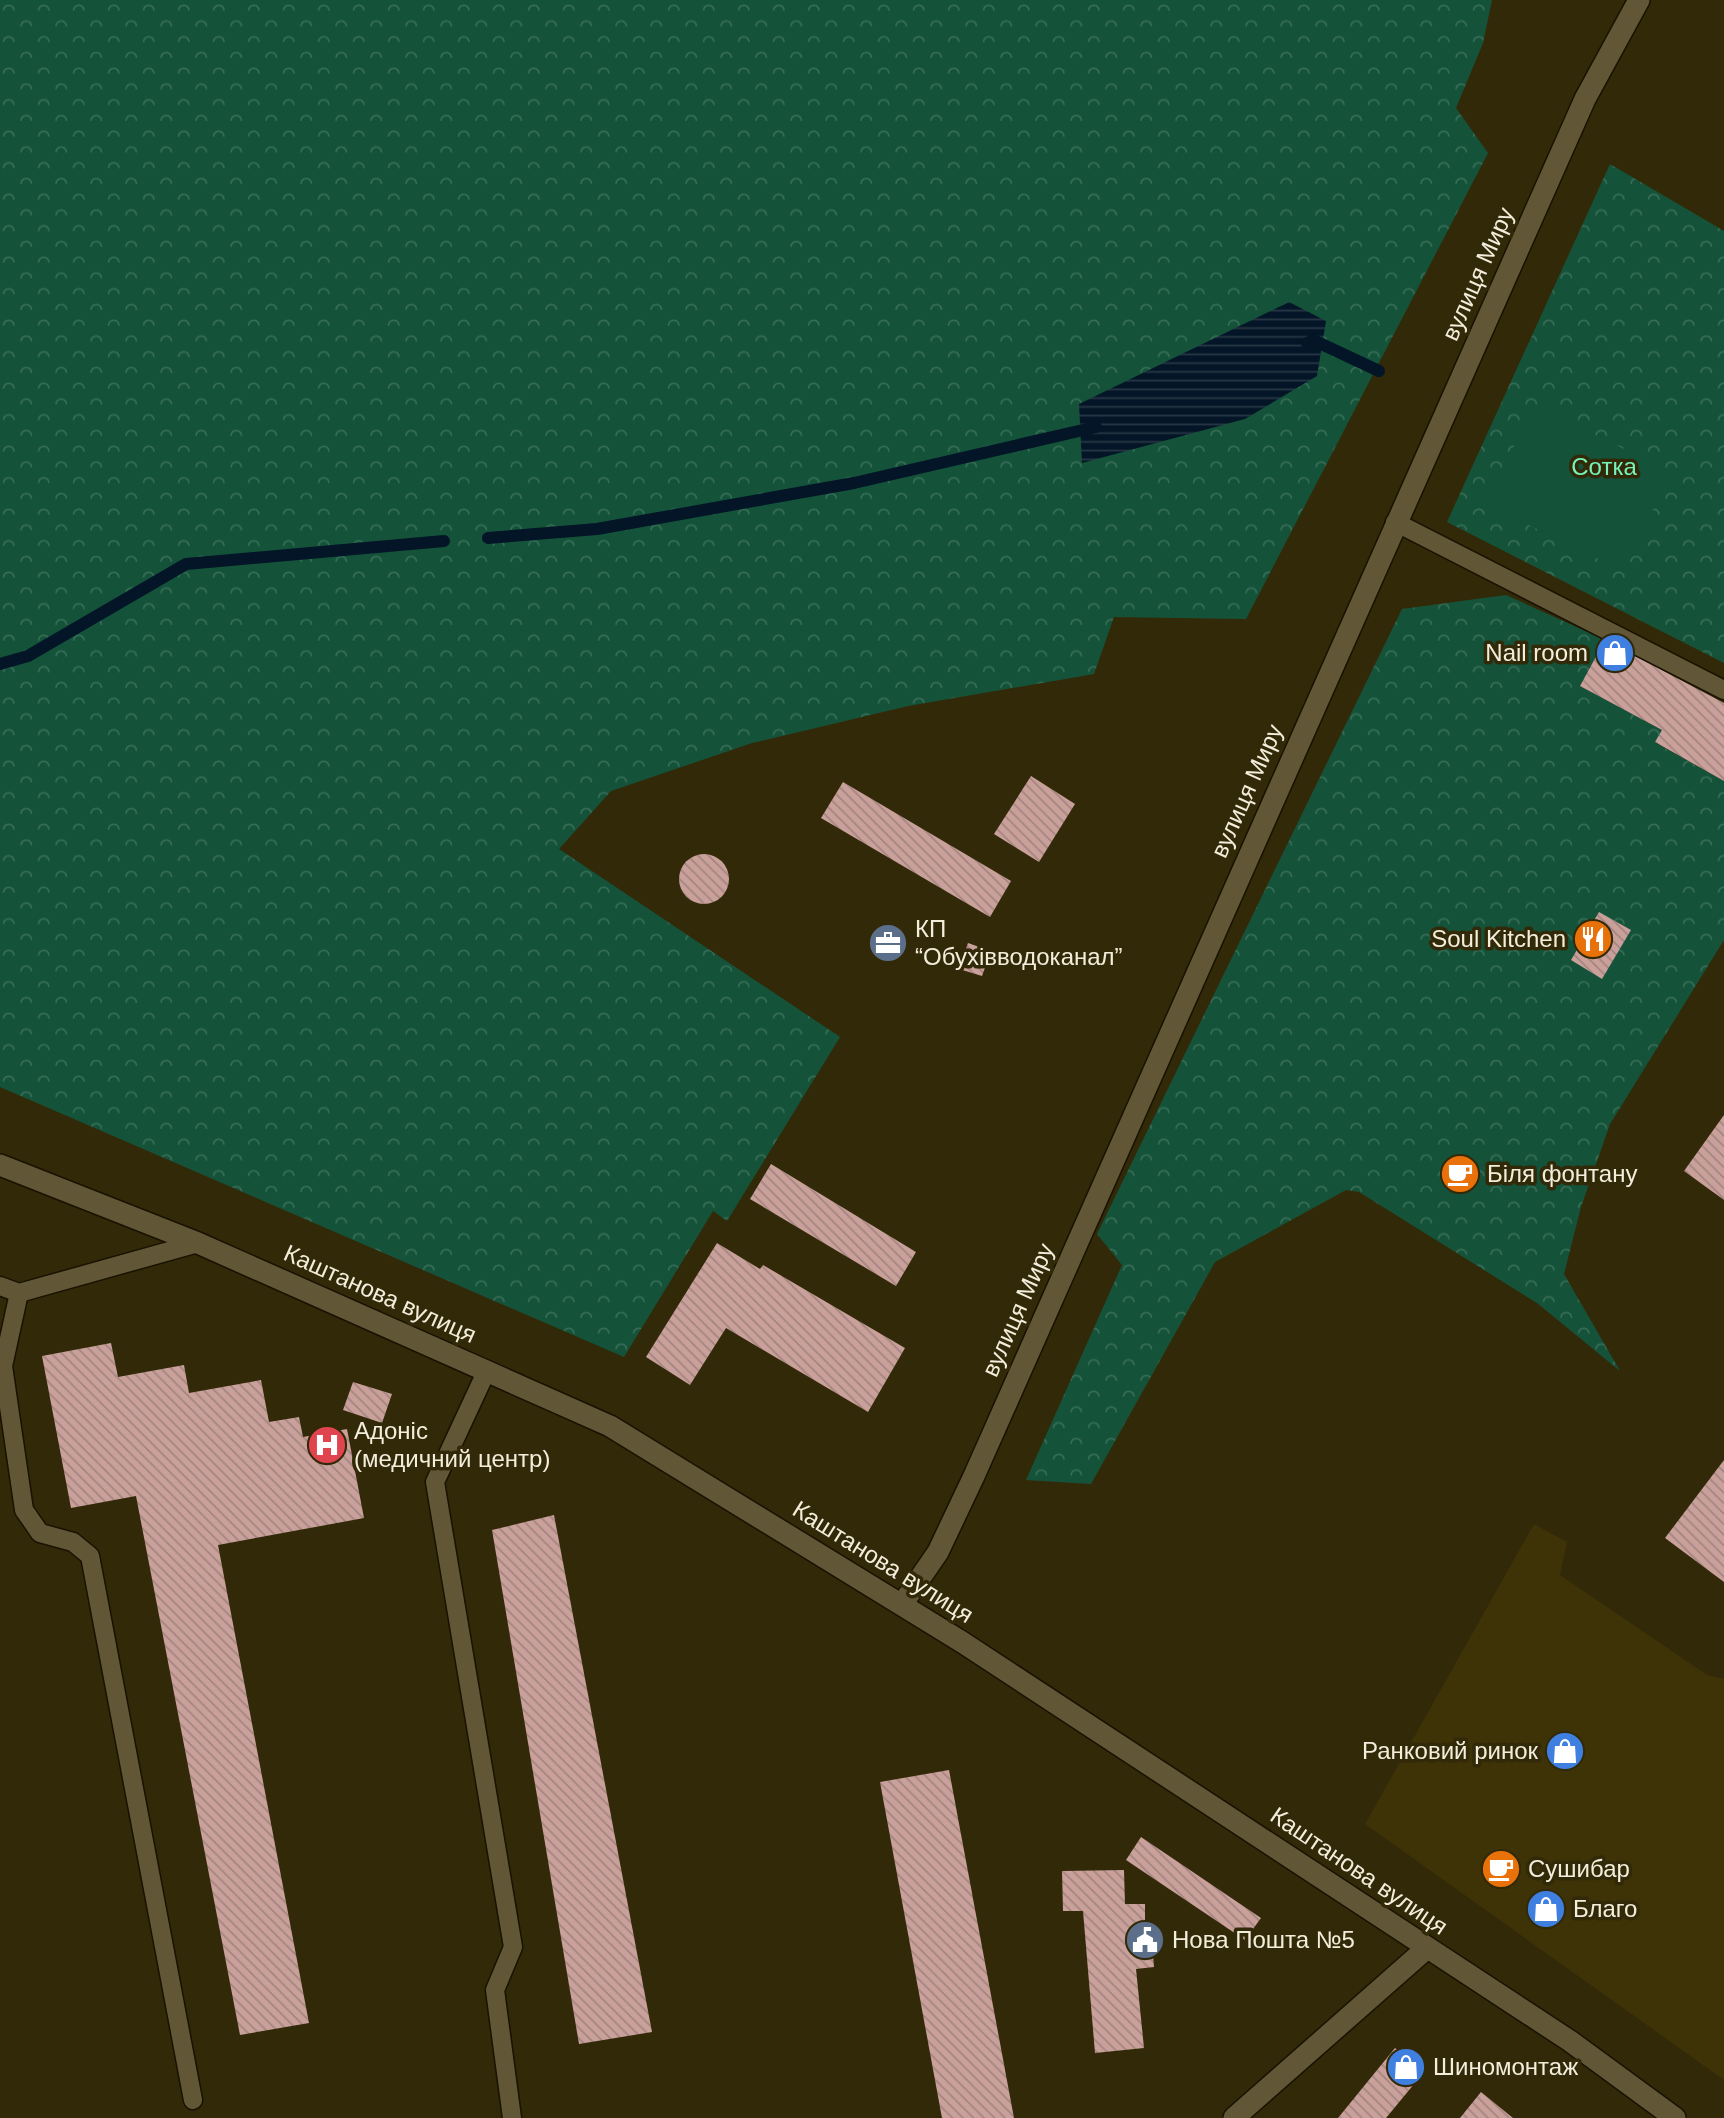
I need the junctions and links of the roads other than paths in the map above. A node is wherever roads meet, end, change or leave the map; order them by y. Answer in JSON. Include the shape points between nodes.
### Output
{"nodes":[{"id":1,"x":1639,"y":0,"type":"edge"},
{"id":2,"x":1395,"y":522,"type":"junction"},
{"id":3,"x":1724,"y":690,"type":"edge"},
{"id":4,"x":0,"y":1165,"type":"edge"},
{"id":5,"x":198,"y":1243,"type":"junction"},
{"id":6,"x":0,"y":1286,"type":"edge"},
{"id":7,"x":19,"y":1293,"type":"junction"},
{"id":8,"x":1,"y":1368,"type":"edge"},
{"id":9,"x":487,"y":1370,"type":"junction"},
{"id":10,"x":903,"y":1603,"type":"junction"},
{"id":11,"x":1427,"y":1948,"type":"junction"},
{"id":12,"x":192,"y":2100,"type":"dead end"},
{"id":13,"x":512,"y":2118,"type":"edge"},
{"id":14,"x":1234,"y":2118,"type":"edge"},
{"id":15,"x":1675,"y":2118,"type":"edge"}],
"edges":[{"from":1,"to":2,"type":"street","name":"вулиця Миру","via":[[1586,99]]},
{"from":2,"to":3,"type":"lane"},
{"from":2,"to":10,"type":"street","name":"вулиця Миру","via":[[974,1476],[938,1552]]},
{"from":4,"to":5,"type":"street","name":"Каштанова вулиця"},
{"from":5,"to":7,"type":"lane"},
{"from":5,"to":9,"type":"street","name":"Каштанова вулиця"},
{"from":6,"to":7,"type":"lane"},
{"from":7,"to":8,"type":"lane"},
{"from":8,"to":12,"type":"lane","via":[[24,1510],[40,1533],[73,1542],[90,1556],[97,1578]]},
{"from":9,"to":10,"type":"street","name":"Каштанова вулиця","via":[[610,1426]]},
{"from":9,"to":13,"type":"lane","via":[[435,1482],[513,1947],[495,1990]]},
{"from":10,"to":11,"type":"street","name":"Каштанова вулиця"},
{"from":11,"to":14,"type":"street"},
{"from":11,"to":15,"type":"street","name":"Каштанова вулиця","via":[[1570,2041]]}]}
